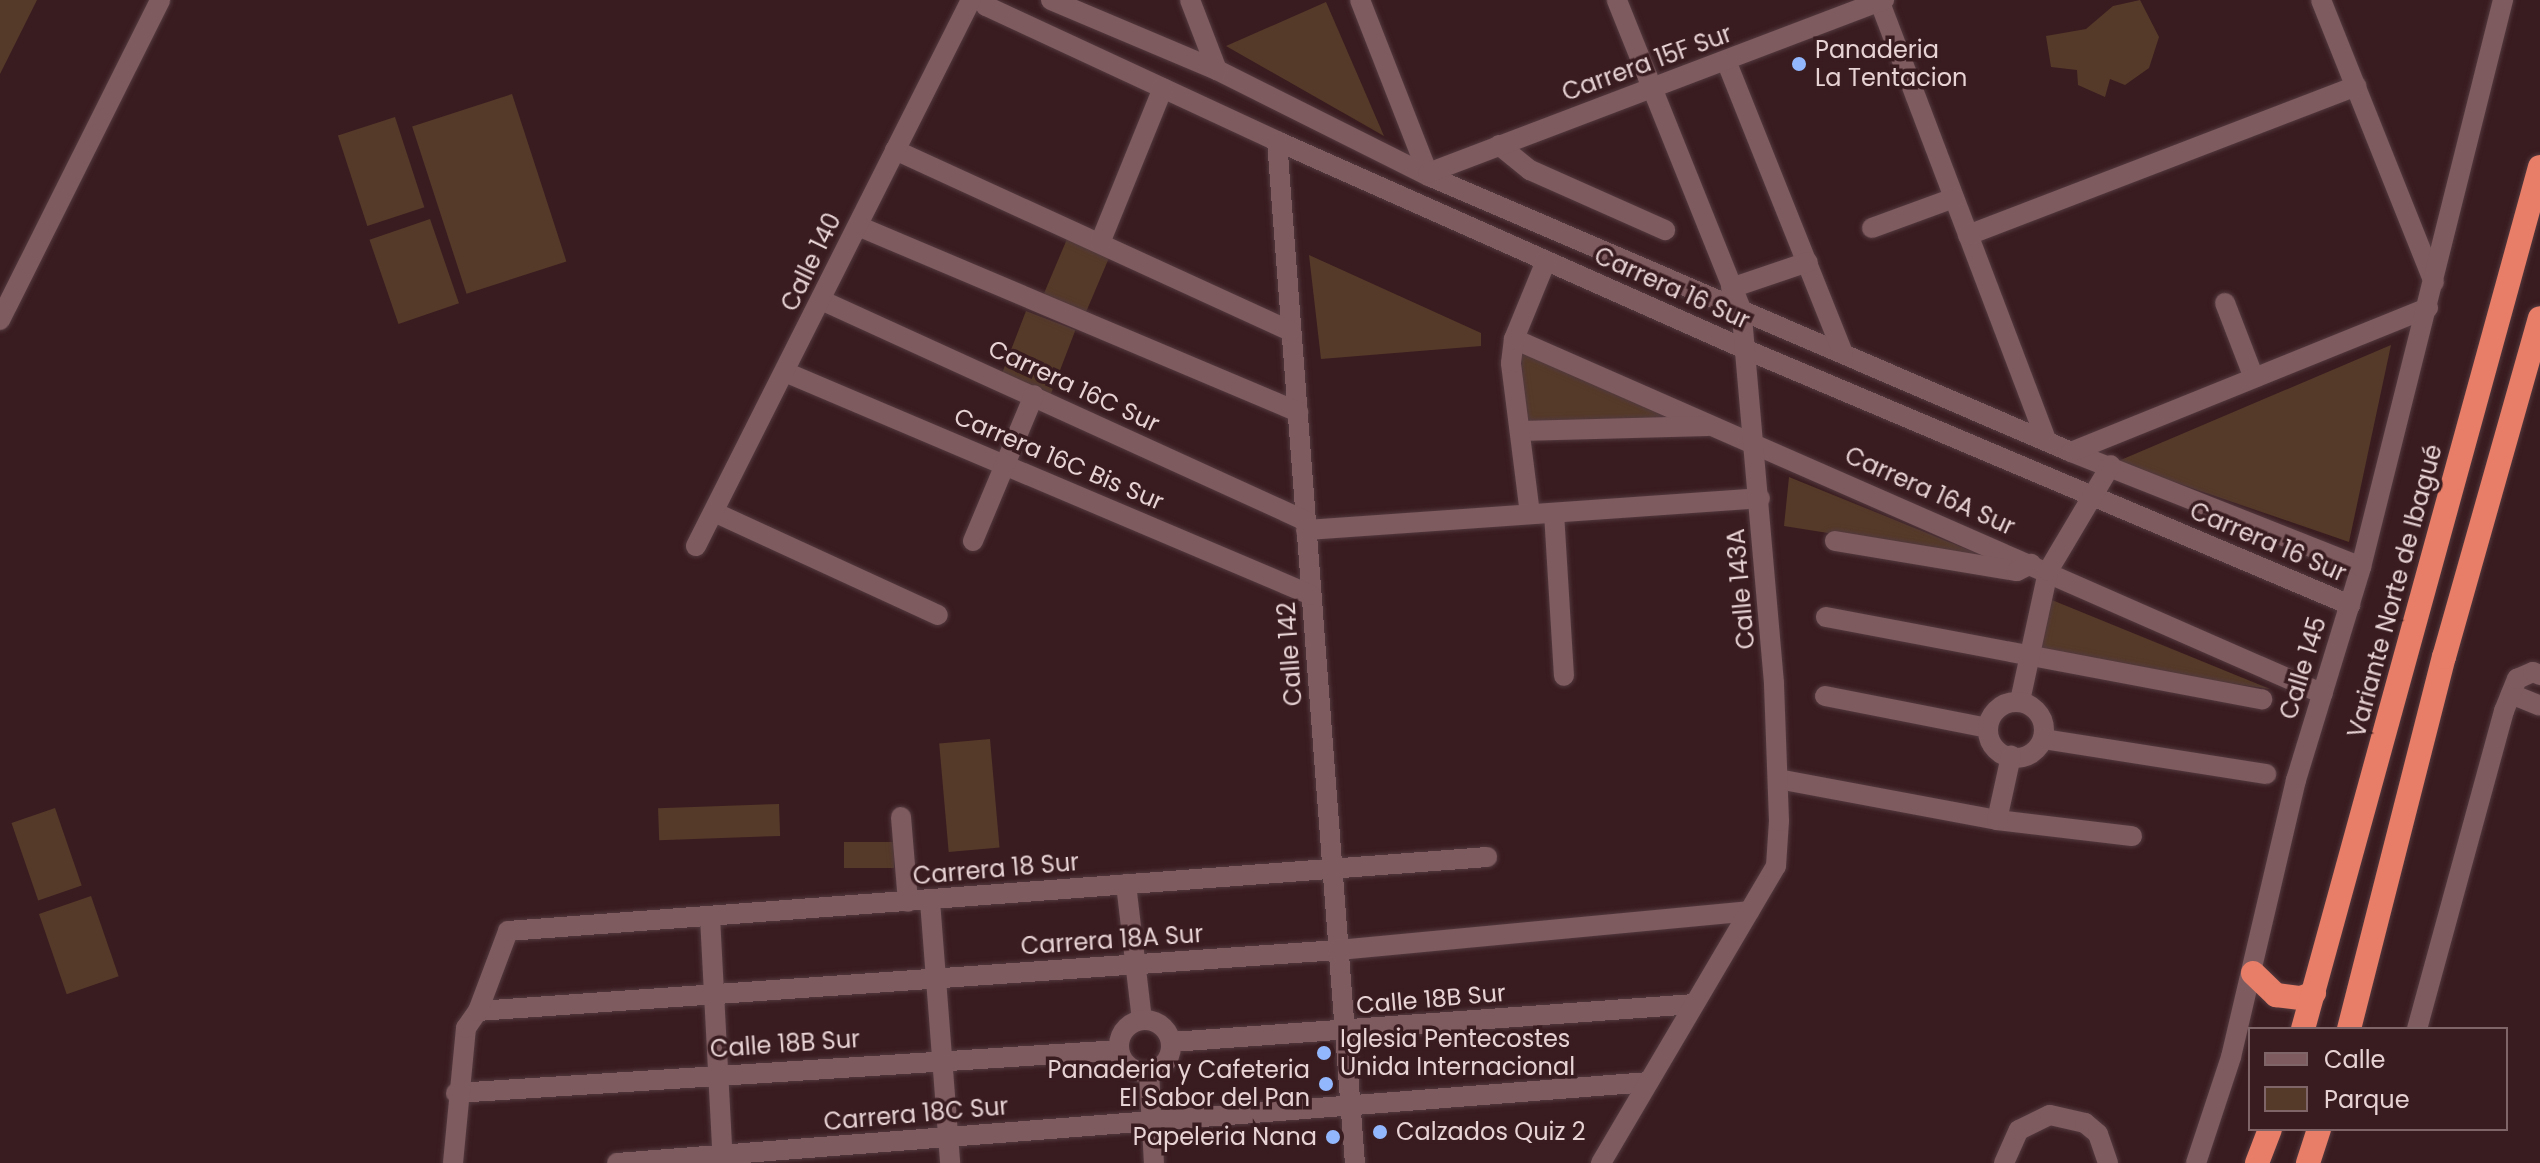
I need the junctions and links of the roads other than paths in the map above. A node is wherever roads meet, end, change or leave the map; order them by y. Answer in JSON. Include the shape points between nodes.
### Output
{"nodes":[{"id":1,"x":160,"y":0,"type":"edge"},
{"id":2,"x":971,"y":0,"type":"edge"},
{"id":3,"x":985,"y":0,"type":"edge"},
{"id":4,"x":1051,"y":0,"type":"edge"},
{"id":5,"x":1190,"y":0,"type":"edge"},
{"id":6,"x":1360,"y":0,"type":"edge"},
{"id":7,"x":1617,"y":0,"type":"edge"},
{"id":8,"x":2321,"y":0,"type":"edge"},
{"id":9,"x":2503,"y":0,"type":"edge"},
{"id":10,"x":1881,"y":1,"type":"edge"},
{"id":11,"x":1727,"y":63,"type":"junction"},
{"id":12,"x":1217,"y":70,"type":"junction"},
{"id":13,"x":2356,"y":86,"type":"junction"},
{"id":14,"x":1163,"y":88,"type":"junction"},
{"id":15,"x":1652,"y":90,"type":"junction"},
{"id":16,"x":1277,"y":141,"type":"junction"},
{"id":17,"x":1499,"y":145,"type":"junction"},
{"id":18,"x":895,"y":150,"type":"junction"},
{"id":19,"x":2540,"y":167,"type":"edge"},
{"id":20,"x":1428,"y":174,"type":"junction"},
{"id":21,"x":1954,"y":198,"type":"junction"},
{"id":22,"x":858,"y":226,"type":"junction"},
{"id":23,"x":1872,"y":228,"type":"dead end"},
{"id":24,"x":1665,"y":230,"type":"dead end"},
{"id":25,"x":1968,"y":235,"type":"junction"},
{"id":26,"x":1100,"y":243,"type":"junction"},
{"id":27,"x":1546,"y":261,"type":"junction"},
{"id":28,"x":1808,"y":262,"type":"junction"},
{"id":29,"x":2434,"y":282,"type":"junction"},
{"id":30,"x":1731,"y":288,"type":"junction"},
{"id":31,"x":821,"y":300,"type":"junction"},
{"id":32,"x":2225,"y":303,"type":"dead end"},
{"id":33,"x":2428,"y":308,"type":"junction"},
{"id":34,"x":1741,"y":309,"type":"junction"},
{"id":35,"x":2540,"y":318,"type":"edge"},
{"id":36,"x":0,"y":320,"type":"edge"},
{"id":37,"x":1291,"y":331,"type":"junction"},
{"id":38,"x":1514,"y":339,"type":"junction"},
{"id":39,"x":1747,"y":350,"type":"junction"},
{"id":40,"x":1843,"y":353,"type":"junction"},
{"id":41,"x":785,"y":372,"type":"junction"},
{"id":42,"x":2254,"y":378,"type":"junction"},
{"id":43,"x":1034,"y":395,"type":"junction"},
{"id":44,"x":1298,"y":412,"type":"junction"},
{"id":45,"x":1717,"y":426,"type":"junction"},
{"id":46,"x":1520,"y":431,"type":"junction"},
{"id":47,"x":2046,"y":440,"type":"junction"},
{"id":48,"x":1753,"y":441,"type":"junction"},
{"id":49,"x":2071,"y":452,"type":"junction"},
{"id":50,"x":1006,"y":464,"type":"junction"},
{"id":51,"x":2111,"y":465,"type":"junction"},
{"id":52,"x":2090,"y":494,"type":"junction"},
{"id":53,"x":1760,"y":498,"type":"junction"},
{"id":54,"x":716,"y":513,"type":"junction"},
{"id":55,"x":1554,"y":513,"type":"junction"},
{"id":56,"x":1530,"y":514,"type":"junction"},
{"id":57,"x":1306,"y":525,"type":"junction"},
{"id":58,"x":973,"y":541,"type":"dead end"},
{"id":59,"x":1835,"y":541,"type":"dead end"},
{"id":60,"x":696,"y":546,"type":"dead end"},
{"id":61,"x":2361,"y":567,"type":"junction"},
{"id":62,"x":2040,"y":568,"type":"junction"},
{"id":63,"x":1311,"y":595,"type":"junction"},
{"id":64,"x":2350,"y":605,"type":"junction"},
{"id":65,"x":938,"y":615,"type":"dead end"},
{"id":66,"x":1826,"y":617,"type":"dead end"},
{"id":67,"x":2028,"y":656,"type":"junction"},
{"id":68,"x":2540,"y":675,"type":"edge"},
{"id":69,"x":1564,"y":676,"type":"dead end"},
{"id":70,"x":2323,"y":694,"type":"junction"},
{"id":71,"x":2511,"y":694,"type":"junction"},
{"id":72,"x":1825,"y":696,"type":"dead end"},
{"id":73,"x":2262,"y":699,"type":"dead end"},
{"id":74,"x":2020,"y":701,"type":"junction"},
{"id":75,"x":2540,"y":706,"type":"edge"},
{"id":76,"x":1988,"y":728,"type":"junction"},
{"id":77,"x":2043,"y":739,"type":"junction"},
{"id":78,"x":2011,"y":756,"type":"junction"},
{"id":79,"x":2266,"y":774,"type":"dead end"},
{"id":80,"x":1778,"y":779,"type":"junction"},
{"id":81,"x":901,"y":817,"type":"dead end"},
{"id":82,"x":1997,"y":820,"type":"junction"},
{"id":83,"x":2132,"y":836,"type":"dead end"},
{"id":84,"x":1487,"y":857,"type":"dead end"},
{"id":85,"x":1332,"y":866,"type":"junction"},
{"id":86,"x":1126,"y":884,"type":"junction"},
{"id":87,"x":930,"y":901,"type":"junction"},
{"id":88,"x":908,"y":902,"type":"junction"},
{"id":89,"x":1749,"y":911,"type":"junction"},
{"id":90,"x":710,"y":917,"type":"junction"},
{"id":91,"x":1338,"y":950,"type":"junction"},
{"id":92,"x":1135,"y":964,"type":"junction"},
{"id":93,"x":2253,"y":973,"type":"junction"},
{"id":94,"x":936,"y":978,"type":"junction"},
{"id":95,"x":2314,"y":993,"type":"junction"},
{"id":96,"x":714,"y":994,"type":"junction"},
{"id":97,"x":1694,"y":1004,"type":"junction"},
{"id":98,"x":478,"y":1011,"type":"junction"},
{"id":99,"x":1142,"y":1020,"type":"junction"},
{"id":100,"x":2304,"y":1027,"type":"edge"},
{"id":101,"x":2350,"y":1027,"type":"edge"},
{"id":102,"x":2418,"y":1027,"type":"edge"},
{"id":103,"x":1345,"y":1032,"type":"junction"},
{"id":104,"x":1172,"y":1042,"type":"junction"},
{"id":105,"x":1119,"y":1050,"type":"junction"},
{"id":106,"x":942,"y":1059,"type":"junction"},
{"id":107,"x":1149,"y":1072,"type":"junction"},
{"id":108,"x":718,"y":1074,"type":"junction"},
{"id":109,"x":1648,"y":1082,"type":"junction"},
{"id":110,"x":456,"y":1093,"type":"junction"},
{"id":111,"x":1351,"y":1107,"type":"junction"},
{"id":112,"x":1152,"y":1121,"type":"junction"},
{"id":113,"x":2269,"y":1131,"type":"edge"},
{"id":114,"x":2318,"y":1131,"type":"edge"},
{"id":115,"x":948,"y":1138,"type":"junction"},
{"id":116,"x":723,"y":1159,"type":"edge"},
{"id":117,"x":453,"y":1163,"type":"edge"},
{"id":118,"x":617,"y":1163,"type":"edge"},
{"id":119,"x":950,"y":1163,"type":"edge"},
{"id":120,"x":1154,"y":1163,"type":"edge"},
{"id":121,"x":1355,"y":1163,"type":"edge"},
{"id":122,"x":1601,"y":1163,"type":"edge"},
{"id":123,"x":2004,"y":1163,"type":"edge"},
{"id":124,"x":2108,"y":1163,"type":"edge"},
{"id":125,"x":2196,"y":1163,"type":"edge"},
{"id":126,"x":2257,"y":1163,"type":"edge"},
{"id":127,"x":2308,"y":1163,"type":"edge"}],
"edges":[{"from":1,"to":36,"type":"street"},
{"from":2,"to":18,"type":"street","name":"Calle 140"},
{"from":3,"to":14,"type":"street","name":"Carrera 16 Sur","via":[[986,6]]},
{"from":4,"to":12,"type":"street","name":"Carrera 16 Sur"},
{"from":5,"to":12,"type":"street"},
{"from":6,"to":20,"type":"street"},
{"from":7,"to":15,"type":"street","name":"Calle 143A"},
{"from":8,"to":13,"type":"street"},
{"from":9,"to":29,"type":"street","name":"Calle 145"},
{"from":10,"to":11,"type":"street","name":"Carrera 15F Sur"},
{"from":10,"to":21,"type":"street"},
{"from":11,"to":15,"type":"street","name":"Carrera 15F Sur"},
{"from":11,"to":28,"type":"street"},
{"from":12,"to":20,"type":"street","name":"Carrera 16 Sur"},
{"from":13,"to":25,"type":"street"},
{"from":13,"to":29,"type":"street"},
{"from":14,"to":16,"type":"street","name":"Carrera 16 Sur"},
{"from":14,"to":26,"type":"street"},
{"from":15,"to":17,"type":"street","name":"Carrera 15F Sur"},
{"from":15,"to":30,"type":"street","name":"Calle 143A"},
{"from":16,"to":27,"type":"street","name":"Carrera 16 Sur"},
{"from":16,"to":37,"type":"street","name":"Calle 142"},
{"from":17,"to":20,"type":"street","name":"Carrera 15F Sur"},
{"from":17,"to":24,"type":"street","via":[[1530,170]]},
{"from":18,"to":22,"type":"street","name":"Calle 140"},
{"from":18,"to":26,"type":"street"},
{"from":19,"to":95,"type":"highway","name":"Variante Norte de Ibagué"},
{"from":20,"to":34,"type":"street","name":"Carrera 16 Sur"},
{"from":21,"to":23,"type":"street"},
{"from":21,"to":25,"type":"street"},
{"from":22,"to":31,"type":"street","name":"Calle 140"},
{"from":22,"to":44,"type":"street"},
{"from":25,"to":47,"type":"street"},
{"from":26,"to":37,"type":"street"},
{"from":27,"to":38,"type":"street"},
{"from":27,"to":39,"type":"street","name":"Carrera 16 Sur"},
{"from":28,"to":30,"type":"street"},
{"from":28,"to":40,"type":"street"},
{"from":29,"to":33,"type":"street","name":"Calle 145"},
{"from":30,"to":34,"type":"street","name":"Calle 143A"},
{"from":31,"to":41,"type":"street","name":"Calle 140"},
{"from":31,"to":43,"type":"street","name":"Carrera 16C Sur"},
{"from":32,"to":42,"type":"street"},
{"from":33,"to":42,"type":"street"},
{"from":33,"to":61,"type":"street","name":"Calle 145"},
{"from":34,"to":39,"type":"street","name":"Calle 143A"},
{"from":34,"to":40,"type":"street","name":"Carrera 16 Sur"},
{"from":35,"to":101,"type":"highway","via":[[2444,657]]},
{"from":37,"to":44,"type":"street","name":"Calle 142"},
{"from":38,"to":45,"type":"street","name":"Carrera 16A Sur"},
{"from":38,"to":46,"type":"street"},
{"from":39,"to":48,"type":"street","name":"Calle 143A"},
{"from":39,"to":52,"type":"street","name":"Carrera 16 Sur"},
{"from":40,"to":47,"type":"street","name":"Carrera 16 Sur"},
{"from":41,"to":50,"type":"street","name":"Carrera 16C Bis Sur"},
{"from":41,"to":54,"type":"street","name":"Calle 140"},
{"from":42,"to":49,"type":"street"},
{"from":43,"to":50,"type":"street"},
{"from":43,"to":57,"type":"street","name":"Carrera 16C Sur"},
{"from":44,"to":57,"type":"street","name":"Calle 142"},
{"from":45,"to":46,"type":"street"},
{"from":45,"to":48,"type":"street","name":"Carrera 16A Sur"},
{"from":46,"to":56,"type":"street"},
{"from":47,"to":49,"type":"street","name":"Carrera 16 Sur"},
{"from":48,"to":53,"type":"street","name":"Calle 143A"},
{"from":48,"to":62,"type":"street","name":"Carrera 16A Sur"},
{"from":49,"to":51,"type":"street","name":"Carrera 16 Sur"},
{"from":50,"to":58,"type":"street"},
{"from":50,"to":63,"type":"street","name":"Carrera 16C Bis Sur"},
{"from":51,"to":52,"type":"street"},
{"from":51,"to":61,"type":"street","name":"Carrera 16 Sur"},
{"from":52,"to":62,"type":"street"},
{"from":52,"to":64,"type":"street","name":"Carrera 16 Sur"},
{"from":53,"to":55,"type":"street","name":"Carrera 16C Sur"},
{"from":53,"to":80,"type":"street","name":"Calle 143A"},
{"from":54,"to":60,"type":"street","name":"Calle 140"},
{"from":54,"to":65,"type":"street"},
{"from":55,"to":56,"type":"street","name":"Carrera 16C Sur"},
{"from":55,"to":69,"type":"street"},
{"from":56,"to":57,"type":"street","name":"Carrera 16C Sur"},
{"from":57,"to":63,"type":"street","name":"Calle 142"},
{"from":59,"to":62,"type":"street","via":[[2017,571]]},
{"from":61,"to":64,"type":"street","name":"Calle 145"},
{"from":62,"to":67,"type":"street"},
{"from":62,"to":70,"type":"street","name":"Carrera 16A Sur"},
{"from":63,"to":85,"type":"street","name":"Calle 142"},
{"from":64,"to":70,"type":"street","name":"Calle 145"},
{"from":66,"to":67,"type":"street"},
{"from":67,"to":73,"type":"street"},
{"from":67,"to":74,"type":"street"},
{"from":68,"to":71,"type":"street","via":[[2525,674]]},
{"from":70,"to":93,"type":"street","name":"Calle 145","via":[[2296,780]]},
{"from":71,"to":75,"type":"street"},
{"from":71,"to":102,"type":"street"},
{"from":72,"to":76,"type":"street"},
{"from":74,"to":76,"type":"street","via":[[1994,713]]},
{"from":74,"to":77,"type":"street","via":[[2037,710],[2044,724]]},
{"from":76,"to":78,"type":"street","via":[[1991,743]]},
{"from":77,"to":78,"type":"street","via":[[2034,752]]},
{"from":77,"to":79,"type":"street"},
{"from":78,"to":82,"type":"street"},
{"from":80,"to":82,"type":"street"},
{"from":80,"to":89,"type":"street","name":"Calle 143A","via":[[1776,866]]},
{"from":81,"to":88,"type":"street"},
{"from":82,"to":83,"type":"street"},
{"from":84,"to":85,"type":"street","name":"Carrera 18 Sur"},
{"from":85,"to":86,"type":"street","name":"Carrera 18 Sur"},
{"from":85,"to":91,"type":"street","name":"Calle 142"},
{"from":86,"to":87,"type":"street","name":"Carrera 18 Sur"},
{"from":86,"to":92,"type":"street"},
{"from":87,"to":88,"type":"street","name":"Carrera 18 Sur"},
{"from":87,"to":94,"type":"street"},
{"from":88,"to":90,"type":"street","name":"Carrera 18 Sur"},
{"from":89,"to":91,"type":"street","name":"Carrera 18A Sur"},
{"from":89,"to":97,"type":"street"},
{"from":90,"to":96,"type":"street"},
{"from":90,"to":98,"type":"street","name":"Carrera 18 Sur","via":[[508,931]]},
{"from":91,"to":92,"type":"street","name":"Carrera 18A Sur"},
{"from":91,"to":103,"type":"street","name":"Calle 142"},
{"from":92,"to":94,"type":"street","name":"Carrera 18A Sur"},
{"from":92,"to":99,"type":"street"},
{"from":93,"to":95,"type":"highway","via":[[2276,995],[2301,998]]},
{"from":93,"to":125,"type":"street","name":"Calle 145"},
{"from":94,"to":96,"type":"street","name":"Carrera 18A Sur"},
{"from":94,"to":106,"type":"street"},
{"from":95,"to":100,"type":"highway","name":"Variante Norte de Ibagué"},
{"from":96,"to":98,"type":"street","name":"Carrera 18A Sur"},
{"from":96,"to":108,"type":"street"},
{"from":97,"to":103,"type":"street","name":"Calle 18B Sur"},
{"from":97,"to":109,"type":"street"},
{"from":98,"to":110,"type":"street","via":[[466,1028]]},
{"from":99,"to":104,"type":"street","via":[[1162,1025]]},
{"from":99,"to":105,"type":"street","via":[[1124,1030]]},
{"from":103,"to":104,"type":"street","name":"Calle 18B Sur"},
{"from":103,"to":111,"type":"street","name":"Calle 142"},
{"from":104,"to":107,"type":"street","via":[[1167,1062]]},
{"from":105,"to":106,"type":"street","name":"Calle 18B Sur"},
{"from":105,"to":107,"type":"street","via":[[1129,1067]]},
{"from":106,"to":108,"type":"street","name":"Calle 18B Sur"},
{"from":106,"to":115,"type":"street"},
{"from":107,"to":112,"type":"street"},
{"from":108,"to":110,"type":"street","name":"Calle 18B Sur"},
{"from":108,"to":116,"type":"street"},
{"from":109,"to":111,"type":"street","name":"Carrera 18C Sur"},
{"from":109,"to":122,"type":"street"},
{"from":110,"to":117,"type":"street"},
{"from":111,"to":112,"type":"street","name":"Carrera 18C Sur"},
{"from":111,"to":121,"type":"street","name":"Calle 142"},
{"from":112,"to":115,"type":"street","name":"Carrera 18C Sur"},
{"from":112,"to":120,"type":"street"},
{"from":113,"to":126,"type":"highway"},
{"from":114,"to":127,"type":"highway"},
{"from":115,"to":116,"type":"street","name":"Carrera 18C Sur"},
{"from":115,"to":119,"type":"street"},
{"from":116,"to":118,"type":"street","name":"Carrera 18C Sur"},
{"from":123,"to":124,"type":"street","via":[[2019,1130],[2050,1115],[2085,1123],[2098,1134]]}]}
